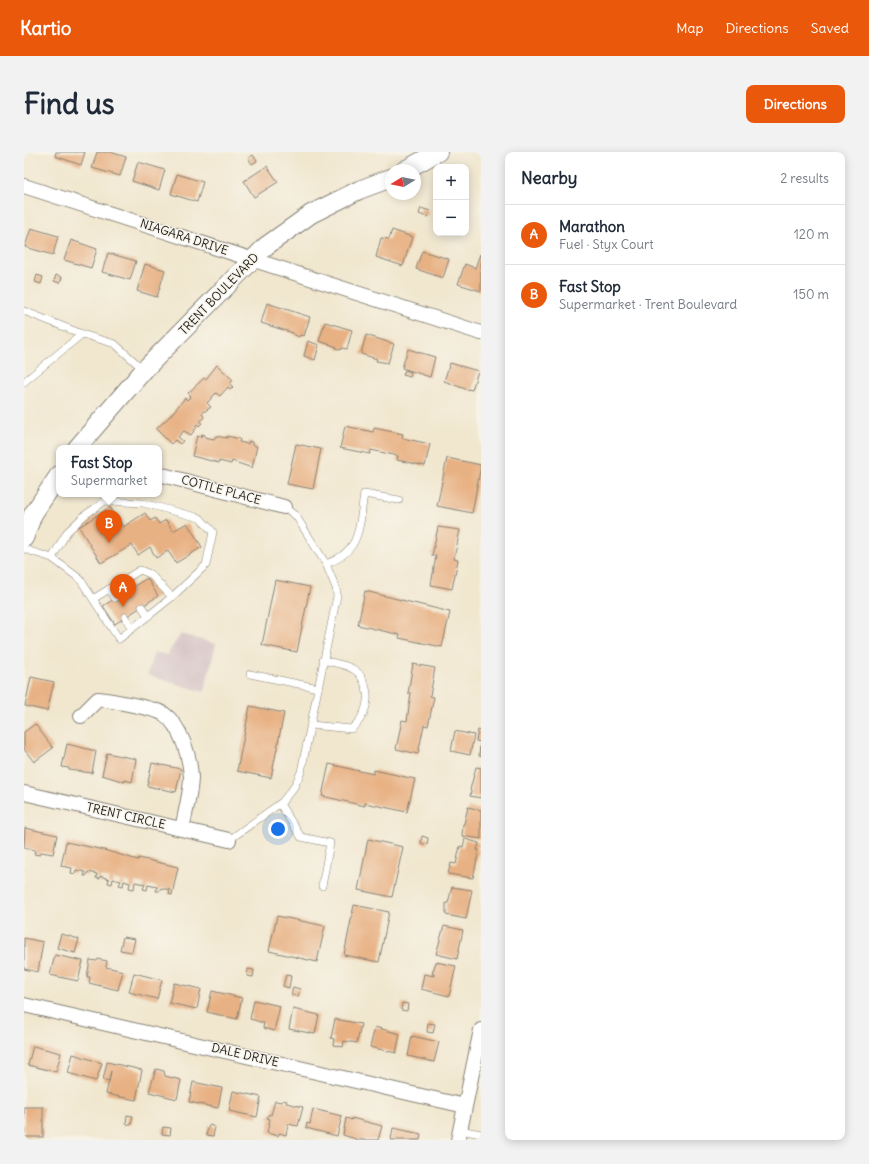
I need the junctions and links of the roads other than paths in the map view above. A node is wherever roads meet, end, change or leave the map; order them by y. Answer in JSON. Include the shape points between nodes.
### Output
{"nodes":[{"id":1,"x":438,"y":152,"type":"edge"},
{"id":2,"x":416,"y":164,"type":"edge"},
{"id":3,"x":385,"y":180,"type":"edge"},
{"id":4,"x":24,"y":186,"type":"edge"},
{"id":5,"x":252,"y":260,"type":"junction"},
{"id":6,"x":24,"y":312,"type":"edge"},
{"id":7,"x":481,"y":333,"type":"edge"},
{"id":8,"x":82,"y":334,"type":"junction"},
{"id":9,"x":144,"y":370,"type":"junction"},
{"id":10,"x":24,"y":382,"type":"edge"},
{"id":11,"x":80,"y":445,"type":"edge"},
{"id":12,"x":162,"y":475,"type":"edge"},
{"id":13,"x":56,"y":480,"type":"edge"},
{"id":14,"x":399,"y":500,"type":"dead end"},
{"id":15,"x":284,"y":507,"type":"joint"},
{"id":16,"x":24,"y":538,"type":"edge"},
{"id":17,"x":24,"y":549,"type":"edge"},
{"id":18,"x":52,"y":558,"type":"junction"},
{"id":19,"x":326,"y":564,"type":"junction"},
{"id":20,"x":124,"y":580,"type":"junction"},
{"id":21,"x":130,"y":588,"type":"dead end"},
{"id":22,"x":109,"y":589,"type":"junction"},
{"id":23,"x":172,"y":596,"type":"junction"},
{"id":24,"x":115,"y":598,"type":"dead end"},
{"id":25,"x":93,"y":599,"type":"junction"},
{"id":26,"x":142,"y":607,"type":"dead end"},
{"id":27,"x":148,"y":616,"type":"junction"},
{"id":28,"x":125,"y":617,"type":"dead end"},
{"id":29,"x":132,"y":629,"type":"junction"},
{"id":30,"x":324,"y":660,"type":"junction"},
{"id":31,"x":250,"y":674,"type":"dead end"},
{"id":32,"x":318,"y":688,"type":"junction"},
{"id":33,"x":81,"y":716,"type":"dead end"},
{"id":34,"x":311,"y":725,"type":"junction"},
{"id":35,"x":24,"y":793,"type":"edge"},
{"id":36,"x":280,"y":804,"type":"junction"},
{"id":37,"x":182,"y":829,"type":"junction"},
{"id":38,"x":229,"y":840,"type":"joint"},
{"id":39,"x":322,"y":886,"type":"dead end"},
{"id":40,"x":24,"y":1005,"type":"edge"},
{"id":41,"x":481,"y":1030,"type":"edge"},
{"id":42,"x":466,"y":1106,"type":"junction"},
{"id":43,"x":481,"y":1134,"type":"edge"},
{"id":44,"x":459,"y":1135,"type":"edge"}],
"edges":[{"from":1,"to":2,"type":"street"},
{"from":3,"to":5,"type":"street","name":"TRENT BOULEVARD","via":[[311,214],[266,246]]},
{"from":4,"to":5,"type":"street","name":"NIAGARA DRIVE"},
{"from":5,"to":7,"type":"street","name":"NIAGARA DRIVE"},
{"from":5,"to":9,"type":"street","name":"TRENT BOULEVARD"},
{"from":6,"to":8,"type":"lane"},
{"from":8,"to":9,"type":"lane","via":[[115,344]]},
{"from":8,"to":10,"type":"lane"},
{"from":9,"to":11,"type":"street","name":"TRENT BOULEVARD"},
{"from":12,"to":15,"type":"street","name":"COTTLE PLACE"},
{"from":13,"to":16,"type":"street","via":[[33,514]]},
{"from":14,"to":19,"type":"lane","via":[[364,494],[353,547],[341,558]]},
{"from":15,"to":19,"type":"lane","via":[[296,516]]},
{"from":17,"to":18,"type":"lane"},
{"from":18,"to":23,"type":"lane","via":[[67,532],[105,501],[143,503],[200,518],[213,532],[206,565]]},
{"from":18,"to":25,"type":"lane","via":[[80,580]]},
{"from":19,"to":30,"type":"lane","via":[[337,596]]},
{"from":20,"to":21,"type":"lane"},
{"from":20,"to":22,"type":"lane"},
{"from":20,"to":23,"type":"lane","via":[[140,570],[150,574]]},
{"from":22,"to":24,"type":"lane"},
{"from":22,"to":25,"type":"lane"},
{"from":23,"to":27,"type":"lane"},
{"from":25,"to":29,"type":"lane","via":[[119,639]]},
{"from":26,"to":27,"type":"lane"},
{"from":27,"to":29,"type":"lane"},
{"from":28,"to":29,"type":"lane"},
{"from":30,"to":32,"type":"lane"},
{"from":30,"to":34,"type":"lane","via":[[354,669],[362,677],[368,688],[368,704],[359,722],[351,729]]},
{"from":31,"to":32,"type":"lane"},
{"from":32,"to":34,"type":"lane"},
{"from":33,"to":37,"type":"street","via":[[98,699],[113,700],[163,713],[177,728],[187,755],[191,778]]},
{"from":34,"to":36,"type":"lane","via":[[301,772],[294,787]]},
{"from":35,"to":37,"type":"street","name":"TRENT CIRCLE"},
{"from":36,"to":38,"type":"lane"},
{"from":36,"to":39,"type":"lane","via":[[301,837],[330,843]]},
{"from":37,"to":38,"type":"street","name":"TRENT CIRCLE"},
{"from":40,"to":42,"type":"street","name":"DALE DRIVE"},
{"from":41,"to":42,"type":"street"},
{"from":42,"to":44,"type":"street"},
{"from":43,"to":44,"type":"lane"}]}
